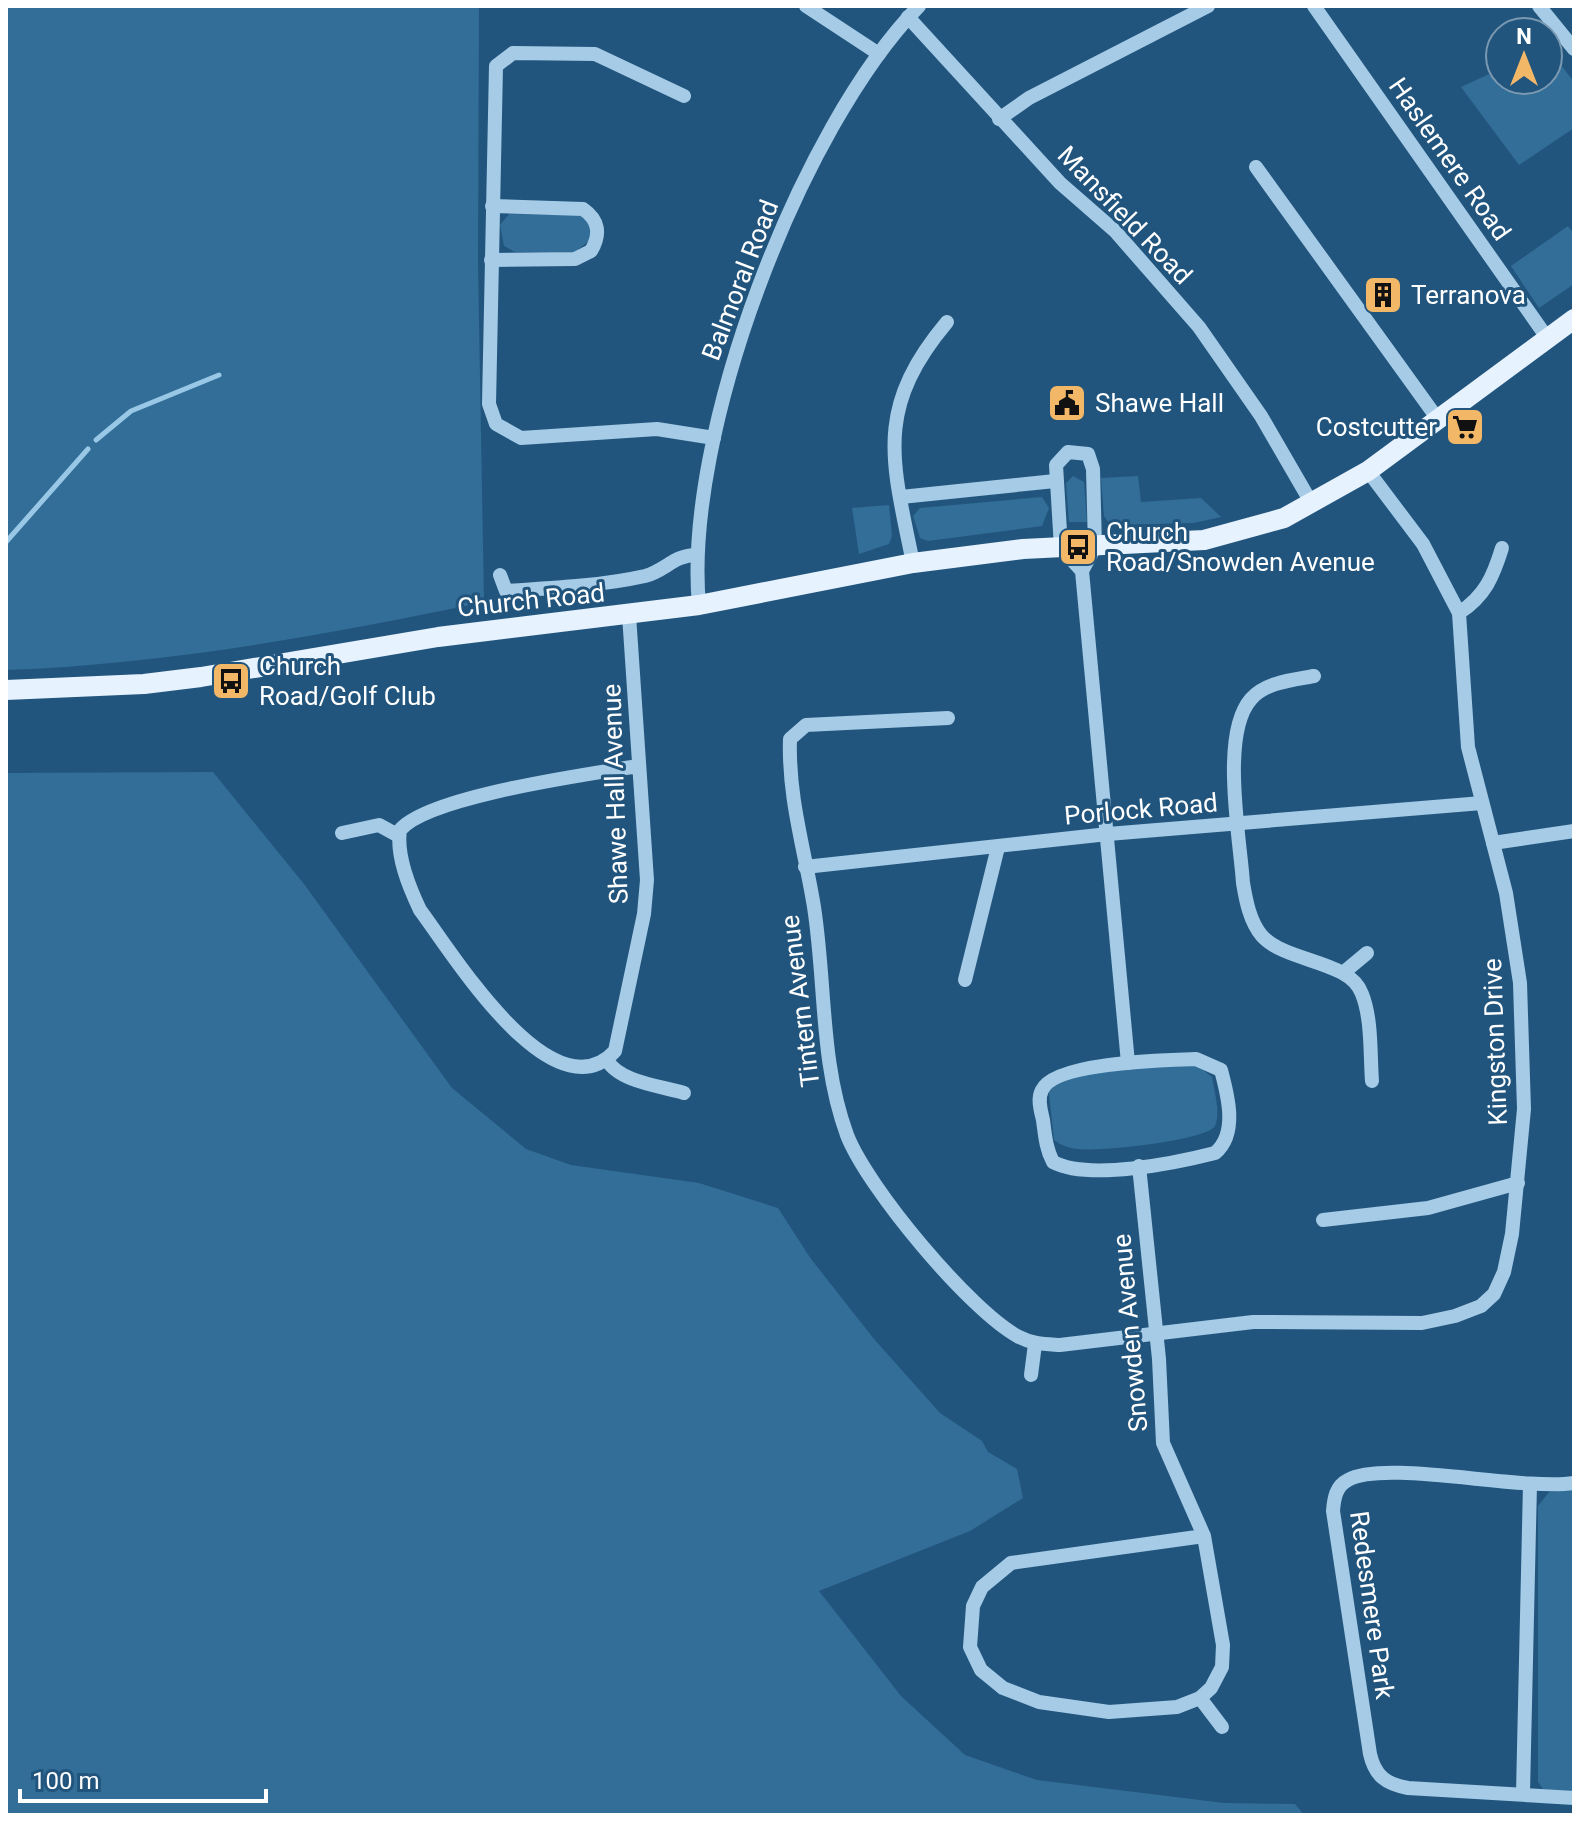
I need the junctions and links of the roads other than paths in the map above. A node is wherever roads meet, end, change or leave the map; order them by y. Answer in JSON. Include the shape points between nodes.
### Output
{"nodes":[{"id":1,"x":806,"y":6,"type":"edge"},
{"id":2,"x":919,"y":6,"type":"edge"},
{"id":3,"x":1208,"y":6,"type":"edge"},
{"id":4,"x":1314,"y":6,"type":"edge"},
{"id":5,"x":1539,"y":6,"type":"edge"},
{"id":6,"x":908,"y":17,"type":"junction"},
{"id":7,"x":1574,"y":49,"type":"edge"},
{"id":8,"x":879,"y":54,"type":"junction"},
{"id":9,"x":684,"y":96,"type":"dead end"},
{"id":10,"x":999,"y":119,"type":"junction"},
{"id":11,"x":1256,"y":167,"type":"dead end"},
{"id":12,"x":492,"y":206,"type":"junction"},
{"id":13,"x":491,"y":260,"type":"junction"},
{"id":14,"x":1574,"y":319,"type":"edge"},
{"id":15,"x":947,"y":322,"type":"dead end"},
{"id":16,"x":1548,"y":339,"type":"junction"},
{"id":17,"x":1437,"y":418,"type":"junction"},
{"id":18,"x":714,"y":438,"type":"junction"},
{"id":19,"x":1368,"y":471,"type":"junction"},
{"id":20,"x":1055,"y":481,"type":"junction"},
{"id":21,"x":901,"y":497,"type":"junction"},
{"id":22,"x":1312,"y":504,"type":"junction"},
{"id":23,"x":1095,"y":547,"type":"junction"},
{"id":24,"x":1061,"y":548,"type":"junction"},
{"id":25,"x":1502,"y":548,"type":"dead end"},
{"id":26,"x":696,"y":555,"type":"junction"},
{"id":27,"x":913,"y":563,"type":"junction"},
{"id":28,"x":1082,"y":571,"type":"junction"},
{"id":29,"x":500,"y":575,"type":"dead end"},
{"id":30,"x":699,"y":605,"type":"junction"},
{"id":31,"x":1459,"y":613,"type":"junction"},
{"id":32,"x":629,"y":615,"type":"junction"},
{"id":33,"x":1314,"y":676,"type":"dead end"},
{"id":34,"x":6,"y":690,"type":"edge"},
{"id":35,"x":948,"y":718,"type":"dead end"},
{"id":36,"x":638,"y":766,"type":"junction"},
{"id":37,"x":1482,"y":803,"type":"junction"},
{"id":38,"x":1239,"y":825,"type":"junction"},
{"id":39,"x":1574,"y":831,"type":"edge"},
{"id":40,"x":342,"y":833,"type":"dead end"},
{"id":41,"x":1108,"y":834,"type":"junction"},
{"id":42,"x":399,"y":836,"type":"junction"},
{"id":43,"x":1493,"y":843,"type":"junction"},
{"id":44,"x":998,"y":847,"type":"junction"},
{"id":45,"x":805,"y":867,"type":"junction"},
{"id":46,"x":1367,"y":953,"type":"dead end"},
{"id":47,"x":1343,"y":973,"type":"junction"},
{"id":48,"x":965,"y":980,"type":"dead end"},
{"id":49,"x":607,"y":1060,"type":"junction"},
{"id":50,"x":1128,"y":1063,"type":"junction"},
{"id":51,"x":1372,"y":1081,"type":"dead end"},
{"id":52,"x":684,"y":1093,"type":"dead end"},
{"id":53,"x":1139,"y":1166,"type":"junction"},
{"id":54,"x":1518,"y":1183,"type":"junction"},
{"id":55,"x":1323,"y":1220,"type":"dead end"},
{"id":56,"x":1155,"y":1335,"type":"junction"},
{"id":57,"x":1035,"y":1344,"type":"junction"},
{"id":58,"x":1031,"y":1375,"type":"dead end"},
{"id":59,"x":1574,"y":1483,"type":"edge"},
{"id":60,"x":1530,"y":1484,"type":"junction"},
{"id":61,"x":1204,"y":1536,"type":"junction"},
{"id":62,"x":1200,"y":1698,"type":"junction"},
{"id":63,"x":1222,"y":1727,"type":"dead end"},
{"id":64,"x":1523,"y":1793,"type":"junction"},
{"id":65,"x":1574,"y":1798,"type":"edge"}],
"edges":[{"from":1,"to":8,"type":"street"},
{"from":2,"to":6,"type":"street","name":"Balmoral Road"},
{"from":3,"to":10,"type":"street","via":[[1029,98]]},
{"from":4,"to":16,"type":"street","name":"Haslemere Road"},
{"from":5,"to":7,"type":"street"},
{"from":6,"to":8,"type":"street","name":"Balmoral Road"},
{"from":6,"to":10,"type":"street","name":"Mansfield Road"},
{"from":8,"to":18,"type":"street","name":"Balmoral Road","via":[[827,141],[777,242],[743,332]]},
{"from":9,"to":12,"type":"street","via":[[602,55],[506,56],[494,73]]},
{"from":10,"to":22,"type":"street","name":"Mansfield Road","via":[[1115,231],[1199,327],[1254,405]]},
{"from":11,"to":17,"type":"street"},
{"from":12,"to":13,"type":"street"},
{"from":12,"to":13,"type":"street","via":[[583,209],[598,231],[591,251],[575,259]]},
{"from":13,"to":18,"type":"street","via":[[489,404],[503,430],[529,438],[657,429]]},
{"from":14,"to":16,"type":"main road","name":"Church Road"},
{"from":15,"to":21,"type":"street","via":[[909,375],[894,418]]},
{"from":16,"to":17,"type":"main road","name":"Church Road"},
{"from":17,"to":19,"type":"main road","name":"Church Road"},
{"from":18,"to":26,"type":"street","name":"Balmoral Road"},
{"from":19,"to":22,"type":"main road","name":"Church Road"},
{"from":19,"to":31,"type":"street","name":"Kingston Drive","via":[[1423,544]]},
{"from":20,"to":21,"type":"street"},
{"from":20,"to":23,"type":"street","via":[[1060,457],[1068,452],[1088,454]]},
{"from":20,"to":24,"type":"street"},
{"from":21,"to":27,"type":"street"},
{"from":22,"to":23,"type":"main road","name":"Church Road","via":[[1256,527],[1204,540]]},
{"from":23,"to":24,"type":"main road","name":"Church Road"},
{"from":23,"to":28,"type":"street"},
{"from":24,"to":27,"type":"main road","name":"Church Road"},
{"from":24,"to":28,"type":"street"},
{"from":25,"to":31,"type":"street","via":[[1492,580]]},
{"from":26,"to":29,"type":"street","name":"Church Road","via":[[673,559],[649,575],[541,589],[506,591]]},
{"from":26,"to":30,"type":"street","name":"Balmoral Road"},
{"from":27,"to":30,"type":"main road","name":"Church Road"},
{"from":28,"to":41,"type":"street"},
{"from":30,"to":32,"type":"main road","name":"Church Road"},
{"from":31,"to":37,"type":"street","name":"Kingston Drive","via":[[1468,747]]},
{"from":32,"to":34,"type":"main road","name":"Church Road","via":[[438,637],[172,680]]},
{"from":32,"to":36,"type":"street","name":"Shawe Hall Avenue"},
{"from":33,"to":38,"type":"street","via":[[1274,684],[1251,699],[1238,723],[1234,747]]},
{"from":35,"to":45,"type":"street","name":"Tintern Avenue","via":[[806,725],[792,736],[795,819]]},
{"from":36,"to":42,"type":"street","via":[[460,803],[417,817]]},
{"from":36,"to":49,"type":"street","name":"Shawe Hall Avenue","via":[[646,845],[644,914],[619,1036]]},
{"from":37,"to":38,"type":"street","name":"Porlock Road"},
{"from":37,"to":43,"type":"street","name":"Kingston Drive"},
{"from":38,"to":41,"type":"street","name":"Porlock Road"},
{"from":38,"to":47,"type":"street","via":[[1245,894],[1261,935],[1278,949]]},
{"from":39,"to":43,"type":"street"},
{"from":40,"to":42,"type":"street","via":[[379,825]]},
{"from":41,"to":44,"type":"street","name":"Porlock Road"},
{"from":41,"to":50,"type":"street"},
{"from":42,"to":49,"type":"street","via":[[409,888],[420,910],[511,1030],[559,1060],[580,1066]]},
{"from":43,"to":54,"type":"street","name":"Kingston Drive","via":[[1520,983],[1524,1109]]},
{"from":44,"to":45,"type":"street","name":"Porlock Road"},
{"from":44,"to":48,"type":"street"},
{"from":45,"to":57,"type":"street","name":"Tintern Avenue","via":[[827,1055],[839,1109],[862,1167],[878,1193],[964,1290],[998,1323]]},
{"from":46,"to":47,"type":"street"},
{"from":47,"to":51,"type":"street","via":[[1362,993]]},
{"from":49,"to":52,"type":"street","via":[[612,1070],[628,1077]]},
{"from":50,"to":53,"type":"street","via":[[1063,1076],[1042,1088],[1040,1099],[1053,1162],[1080,1171]]},
{"from":50,"to":53,"type":"street","via":[[1209,1062],[1221,1070],[1229,1121],[1225,1145],[1215,1153]]},
{"from":53,"to":56,"type":"street","name":"Snowden Avenue"},
{"from":54,"to":55,"type":"street","via":[[1428,1208]]},
{"from":54,"to":56,"type":"street","name":"Kingston Drive","via":[[1504,1272],[1494,1294],[1481,1306],[1422,1323],[1253,1322]]},
{"from":56,"to":57,"type":"street"},
{"from":56,"to":61,"type":"street","name":"Snowden Avenue","via":[[1163,1443]]},
{"from":57,"to":58,"type":"street"},
{"from":59,"to":60,"type":"street","name":"Redesmere Park"},
{"from":60,"to":64,"type":"street"},
{"from":60,"to":64,"type":"street","name":"Redesmere Park","via":[[1361,1475],[1339,1487],[1333,1511],[1373,1767],[1390,1785]]},
{"from":61,"to":62,"type":"street","name":"Snowden Avenue","via":[[1223,1645],[1222,1667]]},
{"from":61,"to":62,"type":"street","via":[[1011,1563],[982,1587],[969,1627],[970,1647],[981,1670],[1003,1688],[1039,1702],[1147,1712]]},
{"from":62,"to":63,"type":"street"},
{"from":64,"to":65,"type":"street","name":"Redesmere Park"}]}
